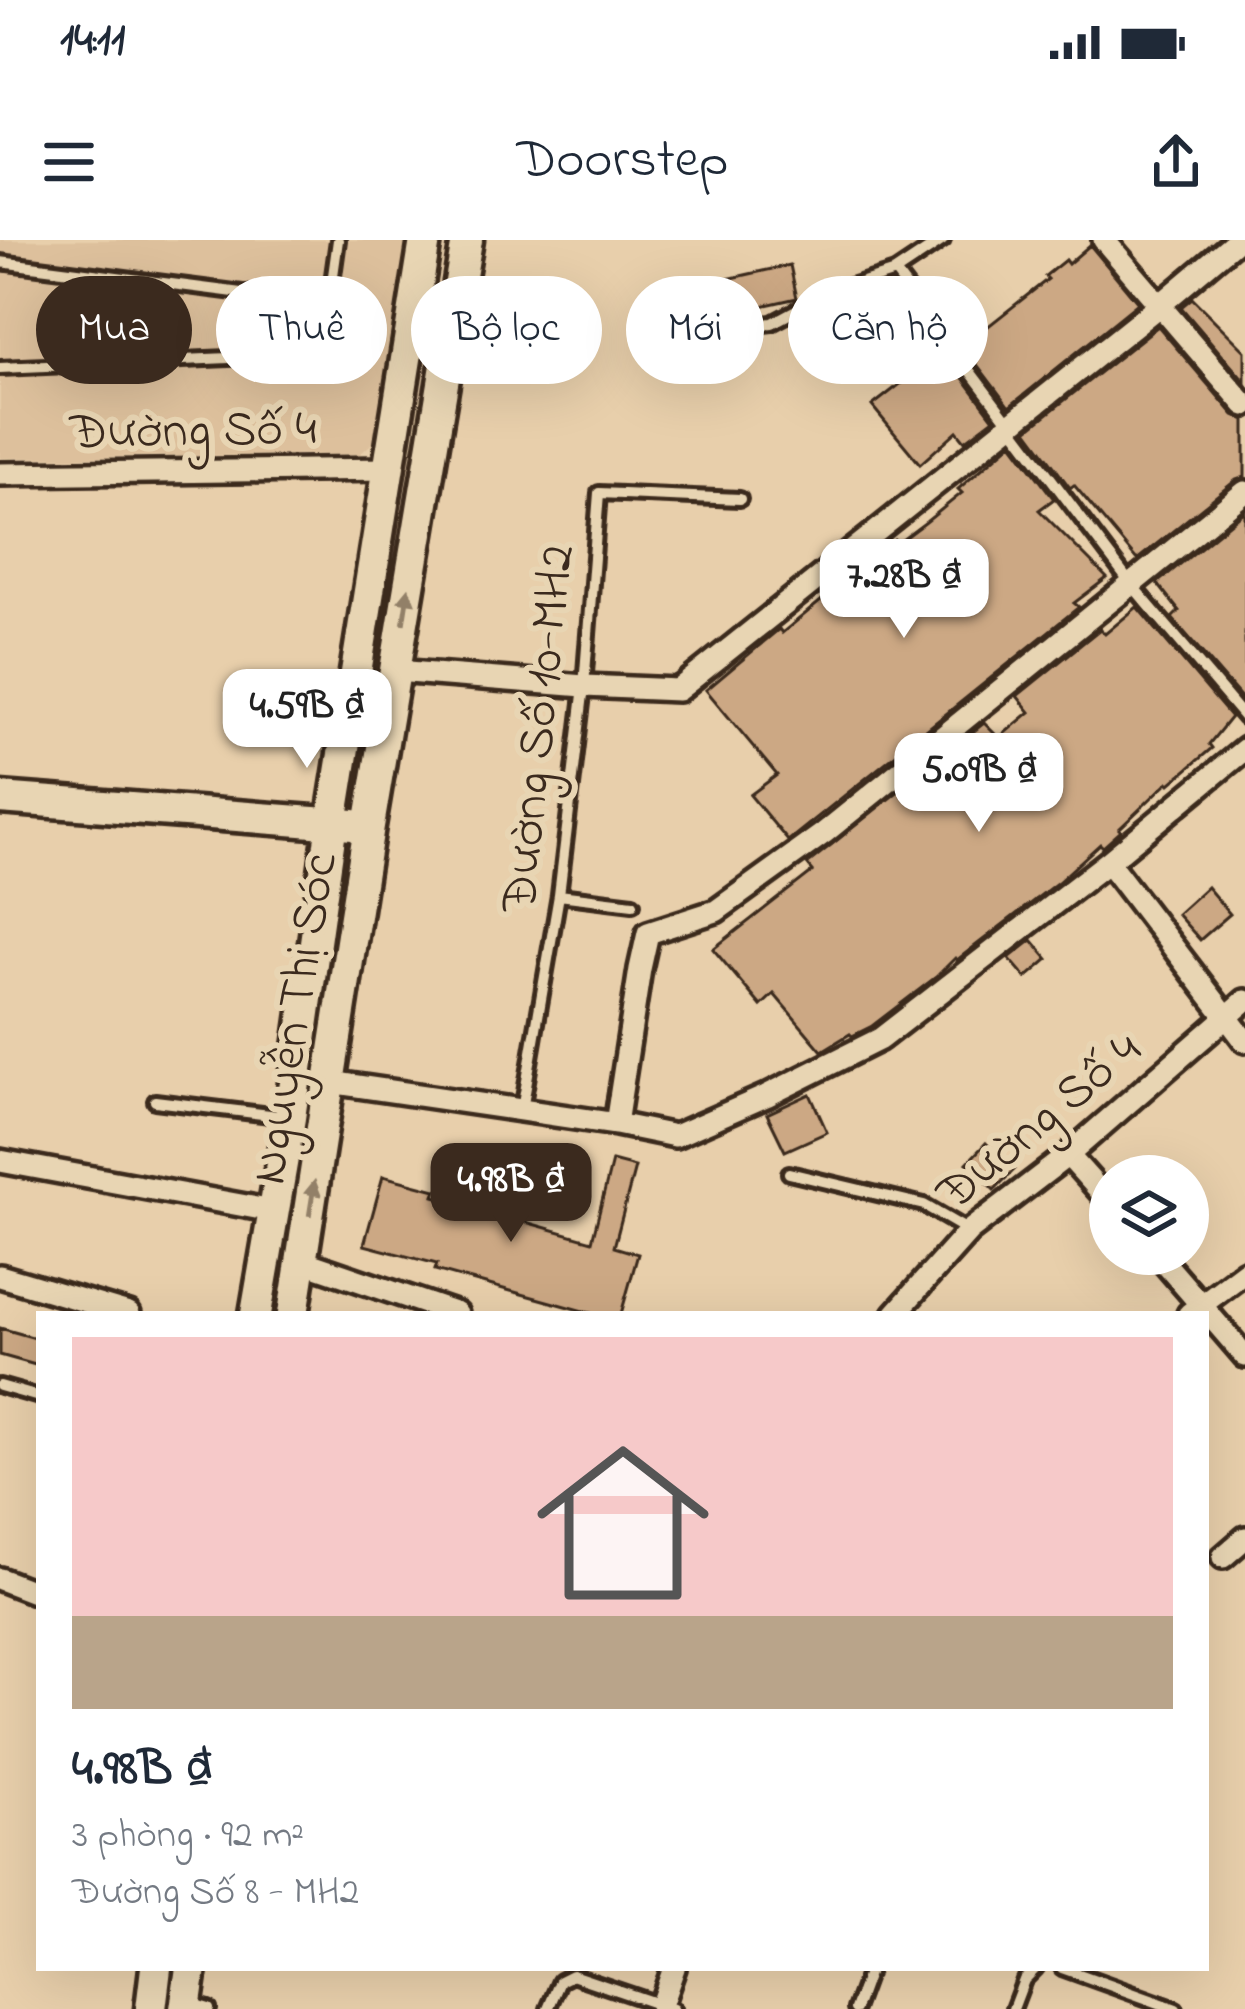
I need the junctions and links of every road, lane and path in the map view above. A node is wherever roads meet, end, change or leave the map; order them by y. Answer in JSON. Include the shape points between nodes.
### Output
{"nodes":[{"id":1,"x":338,"y":240,"type":"edge"},
{"id":2,"x":425,"y":240,"type":"edge"},
{"id":3,"x":467,"y":240,"type":"edge"},
{"id":4,"x":943,"y":240,"type":"edge"},
{"id":5,"x":1105,"y":240,"type":"edge"},
{"id":6,"x":1237,"y":240,"type":"edge"},
{"id":7,"x":0,"y":262,"type":"edge"},
{"id":8,"x":895,"y":272,"type":"junction"},
{"id":9,"x":332,"y":276,"type":"edge"},
{"id":10,"x":216,"y":290,"type":"edge"},
{"id":11,"x":1160,"y":305,"type":"junction"},
{"id":12,"x":764,"y":324,"type":"edge"},
{"id":13,"x":216,"y":359,"type":"edge"},
{"id":14,"x":0,"y":368,"type":"edge"},
{"id":15,"x":1245,"y":405,"type":"edge"},
{"id":16,"x":1010,"y":425,"type":"junction"},
{"id":17,"x":388,"y":469,"type":"junction"},
{"id":18,"x":0,"y":474,"type":"edge"},
{"id":19,"x":1245,"y":492,"type":"edge"},
{"id":20,"x":740,"y":499,"type":"dead end"},
{"id":21,"x":1130,"y":583,"type":"junction"},
{"id":22,"x":395,"y":670,"type":"junction"},
{"id":23,"x":584,"y":686,"type":"junction"},
{"id":24,"x":1245,"y":718,"type":"edge"},
{"id":25,"x":1245,"y":749,"type":"edge"},
{"id":26,"x":0,"y":798,"type":"edge"},
{"id":27,"x":332,"y":823,"type":"junction"},
{"id":28,"x":369,"y":826,"type":"junction"},
{"id":29,"x":1108,"y":862,"type":"junction"},
{"id":30,"x":560,"y":895,"type":"junction"},
{"id":31,"x":633,"y":904,"type":"dead end"},
{"id":32,"x":1245,"y":1001,"type":"edge"},
{"id":33,"x":1225,"y":1017,"type":"junction"},
{"id":34,"x":1245,"y":1041,"type":"edge"},
{"id":35,"x":330,"y":1082,"type":"junction"},
{"id":36,"x":155,"y":1101,"type":"dead end"},
{"id":37,"x":522,"y":1110,"type":"junction"},
{"id":38,"x":290,"y":1118,"type":"junction"},
{"id":39,"x":616,"y":1124,"type":"junction"},
{"id":40,"x":1068,"y":1155,"type":"junction"},
{"id":41,"x":0,"y":1161,"type":"edge"},
{"id":42,"x":789,"y":1173,"type":"dead end"},
{"id":43,"x":1089,"y":1178,"type":"edge"},
{"id":44,"x":273,"y":1211,"type":"junction"},
{"id":45,"x":969,"y":1232,"type":"junction"},
{"id":46,"x":302,"y":1261,"type":"junction"},
{"id":47,"x":1245,"y":1272,"type":"edge"},
{"id":48,"x":1172,"y":1275,"type":"edge"},
{"id":49,"x":0,"y":1276,"type":"edge"},
{"id":50,"x":1196,"y":1309,"type":"edge"},
{"id":51,"x":119,"y":1311,"type":"edge"},
{"id":52,"x":256,"y":1311,"type":"edge"},
{"id":53,"x":294,"y":1311,"type":"edge"},
{"id":54,"x":448,"y":1311,"type":"edge"},
{"id":55,"x":898,"y":1311,"type":"edge"},
{"id":56,"x":1209,"y":1321,"type":"edge"},
{"id":57,"x":1245,"y":1356,"type":"edge"},
{"id":58,"x":0,"y":1386,"type":"edge"},
{"id":59,"x":36,"y":1396,"type":"edge"},
{"id":60,"x":1245,"y":1538,"type":"edge"},
{"id":61,"x":1223,"y":1557,"type":"dead end"},
{"id":62,"x":0,"y":1579,"type":"edge"},
{"id":63,"x":36,"y":1593,"type":"edge"},
{"id":64,"x":191,"y":1971,"type":"edge"},
{"id":65,"x":673,"y":1971,"type":"edge"},
{"id":66,"x":869,"y":1971,"type":"edge"},
{"id":67,"x":1033,"y":1971,"type":"edge"},
{"id":68,"x":1070,"y":1971,"type":"edge"},
{"id":69,"x":153,"y":1990,"type":"edge"},
{"id":70,"x":193,"y":2007,"type":"edge"},
{"id":71,"x":667,"y":2007,"type":"edge"},
{"id":72,"x":1171,"y":2008,"type":"edge"},
{"id":73,"x":548,"y":2009,"type":"edge"},
{"id":74,"x":855,"y":2009,"type":"edge"},
{"id":75,"x":1013,"y":2009,"type":"edge"}],
"edges":[{"from":1,"to":9,"type":"lane"},
{"from":2,"to":17,"type":"main road","name":"Nguyễn Thị Sóc"},
{"from":22,"to":3,"type":"main road","name":"Nguyễn Thị Sóc","one_way":true},
{"from":4,"to":8,"type":"lane"},
{"from":5,"to":11,"type":"street"},
{"from":6,"to":11,"type":"street"},
{"from":7,"to":10,"type":"lane"},
{"from":8,"to":12,"type":"lane"},
{"from":8,"to":16,"type":"lane"},
{"from":11,"to":15,"type":"street"},
{"from":11,"to":16,"type":"street"},
{"from":13,"to":14,"type":"lane"},
{"from":16,"to":21,"type":"lane"},
{"from":16,"to":23,"type":"street","via":[[678,690]]},
{"from":17,"to":18,"type":"street","name":"Đường Số 4"},
{"from":17,"to":27,"type":"main road","name":"Nguyễn Thị Sóc"},
{"from":19,"to":21,"type":"street"},
{"from":20,"to":23,"type":"lane","name":"Đường Số 10-MH2","via":[[599,493]]},
{"from":21,"to":24,"type":"lane"},
{"from":21,"to":39,"type":"street","via":[[824,833],[716,911],[649,933]]},
{"from":22,"to":23,"type":"street"},
{"from":22,"to":28,"type":"main road","name":"Nguyễn Thị Sóc"},
{"from":23,"to":30,"type":"lane","name":"Đường Số 10-MH2"},
{"from":25,"to":29,"type":"street"},
{"from":26,"to":27,"type":"main road"},
{"from":27,"to":28,"type":"main road"},
{"from":27,"to":38,"type":"main road","name":"Nguyễn Thị Sóc"},
{"from":28,"to":35,"type":"main road","name":"Nguyễn Thị Sóc"},
{"from":29,"to":33,"type":"street"},
{"from":29,"to":39,"type":"street","via":[[880,1040],[675,1136]]},
{"from":30,"to":31,"type":"lane"},
{"from":30,"to":37,"type":"lane","name":"Đường Số 10-MH2"},
{"from":32,"to":33,"type":"street","name":"Đường Số 4"},
{"from":33,"to":34,"type":"street"},
{"from":33,"to":40,"type":"street","name":"Đường Số 4"},
{"from":35,"to":37,"type":"street"},
{"from":46,"to":35,"type":"main road","name":"Nguyễn Thị Sóc","one_way":true},
{"from":36,"to":38,"type":"lane"},
{"from":37,"to":39,"type":"street"},
{"from":38,"to":44,"type":"main road","name":"Nguyễn Thị Sóc"},
{"from":40,"to":43,"type":"street"},
{"from":40,"to":45,"type":"street","name":"Đường Số 4"},
{"from":41,"to":44,"type":"street"},
{"from":42,"to":45,"type":"lane","via":[[924,1205]]},
{"from":44,"to":52,"type":"main road","name":"Nguyễn Thị Sóc"},
{"from":45,"to":55,"type":"street","name":"Đường Số 4"},
{"from":46,"to":53,"type":"main road","name":"Nguyễn Thị Sóc"},
{"from":46,"to":54,"type":"street"},
{"from":47,"to":50,"type":"street"},
{"from":48,"to":50,"type":"street"},
{"from":49,"to":51,"type":"street"},
{"from":56,"to":57,"type":"street"},
{"from":58,"to":59,"type":"lane"},
{"from":60,"to":61,"type":"street"},
{"from":62,"to":63,"type":"street"},
{"from":64,"to":70,"type":"main road"},
{"from":65,"to":71,"type":"street"},
{"from":66,"to":74,"type":"lane"},
{"from":67,"to":75,"type":"lane"},
{"from":68,"to":72,"type":"lane"},
{"from":69,"to":70,"type":"street"},
{"from":71,"to":73,"type":"lane","via":[[572,1976],[560,1981]]}]}
